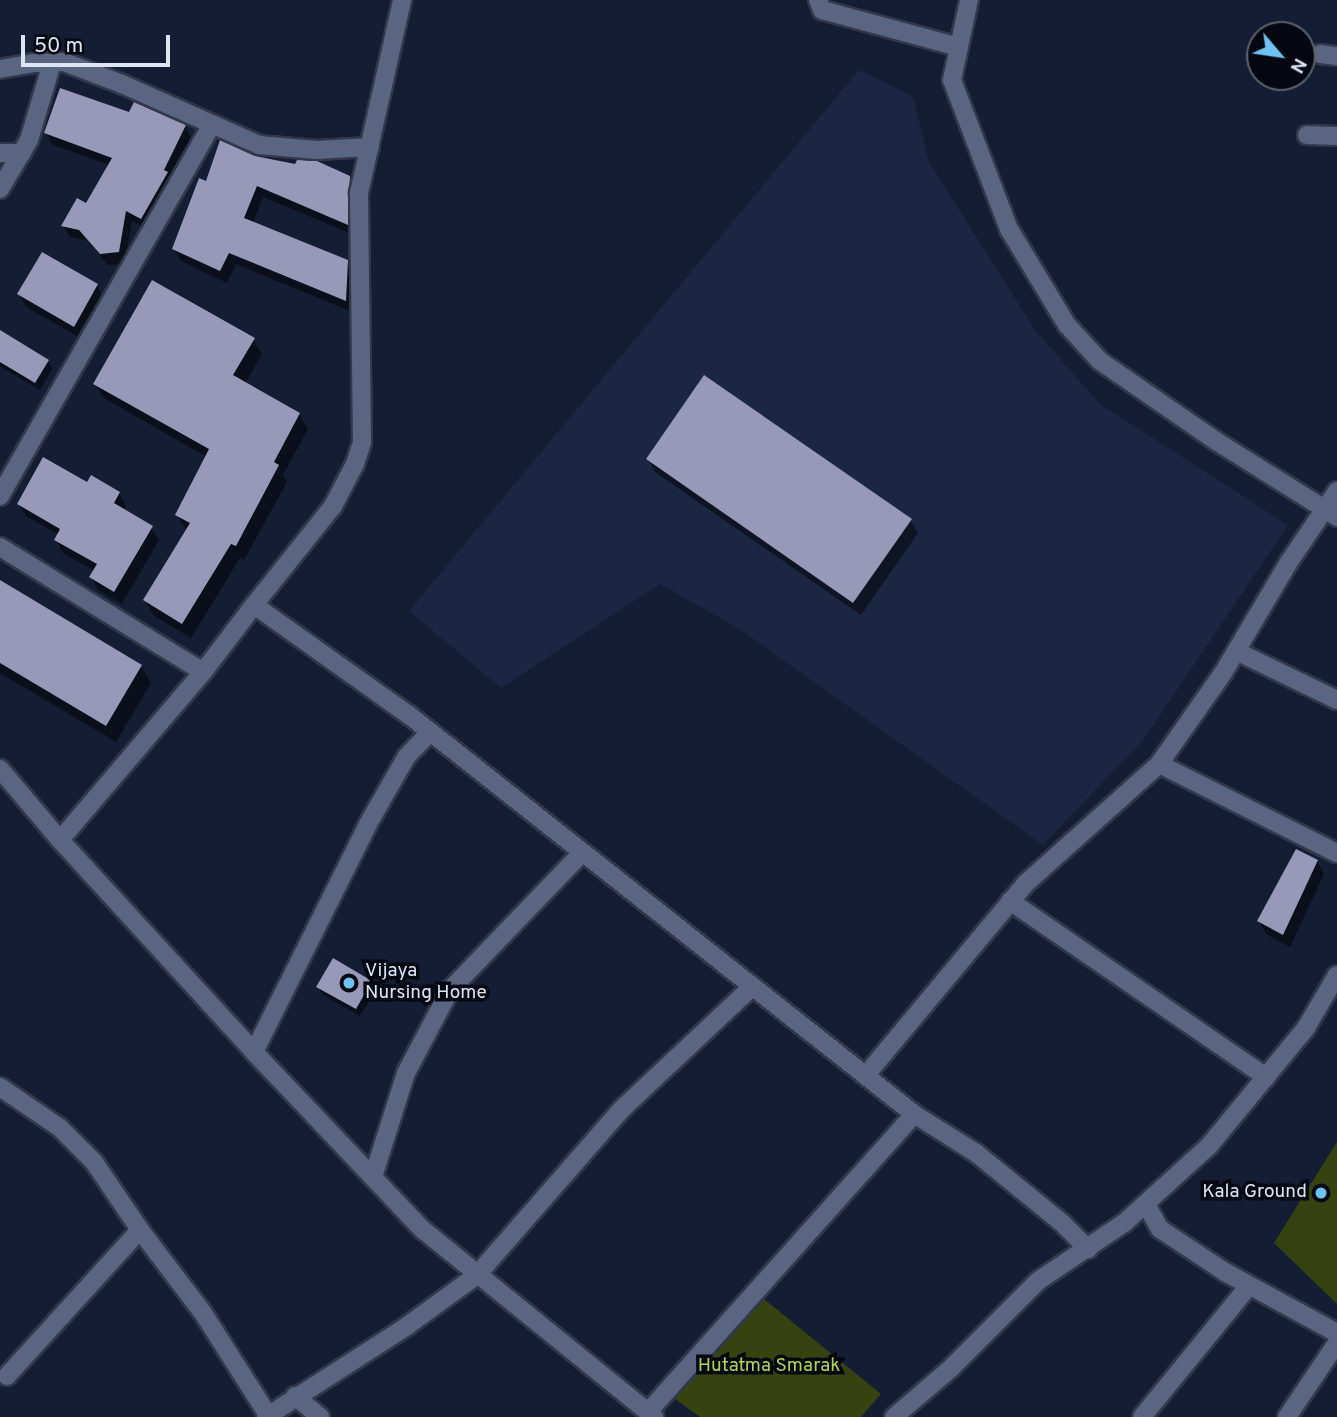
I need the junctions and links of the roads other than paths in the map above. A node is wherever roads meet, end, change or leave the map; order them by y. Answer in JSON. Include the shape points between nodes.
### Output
{"nodes":[{"id":1,"x":402,"y":0,"type":"edge"},
{"id":2,"x":818,"y":0,"type":"edge"},
{"id":3,"x":968,"y":0,"type":"edge"},
{"id":4,"x":959,"y":47,"type":"junction"},
{"id":5,"x":52,"y":63,"type":"junction"},
{"id":6,"x":0,"y":69,"type":"edge"},
{"id":7,"x":211,"y":126,"type":"junction"},
{"id":8,"x":1307,"y":135,"type":"dead end"},
{"id":9,"x":1337,"y":136,"type":"edge"},
{"id":10,"x":370,"y":146,"type":"junction"},
{"id":11,"x":0,"y":153,"type":"edge"},
{"id":12,"x":22,"y":153,"type":"junction"},
{"id":13,"x":0,"y":189,"type":"edge"},
{"id":14,"x":1337,"y":491,"type":"edge"},
{"id":15,"x":0,"y":496,"type":"edge"},
{"id":16,"x":1331,"y":513,"type":"edge"},
{"id":17,"x":0,"y":547,"type":"edge"},
{"id":18,"x":254,"y":605,"type":"junction"},
{"id":19,"x":1236,"y":651,"type":"junction"},
{"id":20,"x":203,"y":671,"type":"junction"},
{"id":21,"x":1337,"y":700,"type":"edge"},
{"id":22,"x":429,"y":733,"type":"junction"},
{"id":23,"x":1159,"y":764,"type":"junction"},
{"id":24,"x":0,"y":769,"type":"edge"},
{"id":25,"x":60,"y":840,"type":"junction"},
{"id":26,"x":582,"y":853,"type":"junction"},
{"id":27,"x":1337,"y":853,"type":"edge"},
{"id":28,"x":1010,"y":901,"type":"junction"},
{"id":29,"x":1337,"y":975,"type":"edge"},
{"id":30,"x":752,"y":987,"type":"junction"},
{"id":31,"x":254,"y":1052,"type":"junction"},
{"id":32,"x":866,"y":1075,"type":"junction"},
{"id":33,"x":1266,"y":1077,"type":"junction"},
{"id":34,"x":0,"y":1087,"type":"edge"},
{"id":35,"x":914,"y":1114,"type":"junction"},
{"id":36,"x":373,"y":1177,"type":"junction"},
{"id":37,"x":1146,"y":1205,"type":"junction"},
{"id":38,"x":141,"y":1230,"type":"junction"},
{"id":39,"x":1088,"y":1249,"type":"junction"},
{"id":40,"x":477,"y":1275,"type":"junction"},
{"id":41,"x":1249,"y":1286,"type":"junction"},
{"id":42,"x":1337,"y":1333,"type":"edge"},
{"id":43,"x":1337,"y":1343,"type":"edge"},
{"id":44,"x":7,"y":1376,"type":"dead end"},
{"id":45,"x":295,"y":1396,"type":"junction"},
{"id":46,"x":651,"y":1415,"type":"edge"},
{"id":47,"x":267,"y":1416,"type":"edge"},
{"id":48,"x":320,"y":1417,"type":"edge"},
{"id":49,"x":894,"y":1417,"type":"edge"},
{"id":50,"x":1142,"y":1417,"type":"edge"},
{"id":51,"x":1287,"y":1417,"type":"edge"}],
"edges":[{"from":1,"to":10,"type":"street"},
{"from":2,"to":4,"type":"street","via":[[822,10]]},
{"from":3,"to":4,"type":"street"},
{"from":4,"to":16,"type":"street","via":[[952,80],[999,204],[1009,229],[1067,325],[1100,361]]},
{"from":5,"to":6,"type":"street"},
{"from":5,"to":7,"type":"street","via":[[88,70]]},
{"from":5,"to":12,"type":"street"},
{"from":7,"to":10,"type":"street","via":[[259,145],[287,149]]},
{"from":7,"to":15,"type":"street"},
{"from":8,"to":9,"type":"street"},
{"from":10,"to":18,"type":"street","via":[[359,193],[362,442],[333,506]]},
{"from":11,"to":12,"type":"street"},
{"from":12,"to":13,"type":"street"},
{"from":14,"to":16,"type":"street"},
{"from":16,"to":19,"type":"street"},
{"from":17,"to":20,"type":"street"},
{"from":18,"to":20,"type":"street"},
{"from":18,"to":22,"type":"street"},
{"from":19,"to":21,"type":"street"},
{"from":19,"to":23,"type":"street"},
{"from":20,"to":25,"type":"street"},
{"from":22,"to":26,"type":"street"},
{"from":22,"to":31,"type":"street","via":[[407,756],[368,824]]},
{"from":23,"to":27,"type":"street"},
{"from":23,"to":28,"type":"street"},
{"from":24,"to":25,"type":"street"},
{"from":25,"to":31,"type":"street"},
{"from":26,"to":30,"type":"street"},
{"from":26,"to":36,"type":"street","via":[[450,990],[406,1073]]},
{"from":28,"to":32,"type":"street"},
{"from":28,"to":33,"type":"street"},
{"from":29,"to":33,"type":"street","via":[[1306,1028]]},
{"from":30,"to":32,"type":"street"},
{"from":30,"to":40,"type":"street","via":[[622,1109]]},
{"from":31,"to":36,"type":"street"},
{"from":32,"to":35,"type":"street"},
{"from":33,"to":37,"type":"street","via":[[1209,1146]]},
{"from":34,"to":38,"type":"street","via":[[60,1128],[94,1162]]},
{"from":35,"to":39,"type":"street","via":[[976,1153]]},
{"from":35,"to":46,"type":"street"},
{"from":36,"to":40,"type":"street","via":[[422,1229]]},
{"from":37,"to":39,"type":"street"},
{"from":37,"to":41,"type":"street","via":[[1160,1229]]},
{"from":38,"to":44,"type":"street"},
{"from":38,"to":47,"type":"street","via":[[203,1313]]},
{"from":39,"to":49,"type":"street","via":[[1038,1281],[950,1369]]},
{"from":40,"to":45,"type":"street","via":[[407,1326]]},
{"from":40,"to":46,"type":"street"},
{"from":41,"to":42,"type":"street"},
{"from":41,"to":50,"type":"street"},
{"from":43,"to":51,"type":"street"},
{"from":45,"to":47,"type":"street"},
{"from":45,"to":48,"type":"street"}]}
